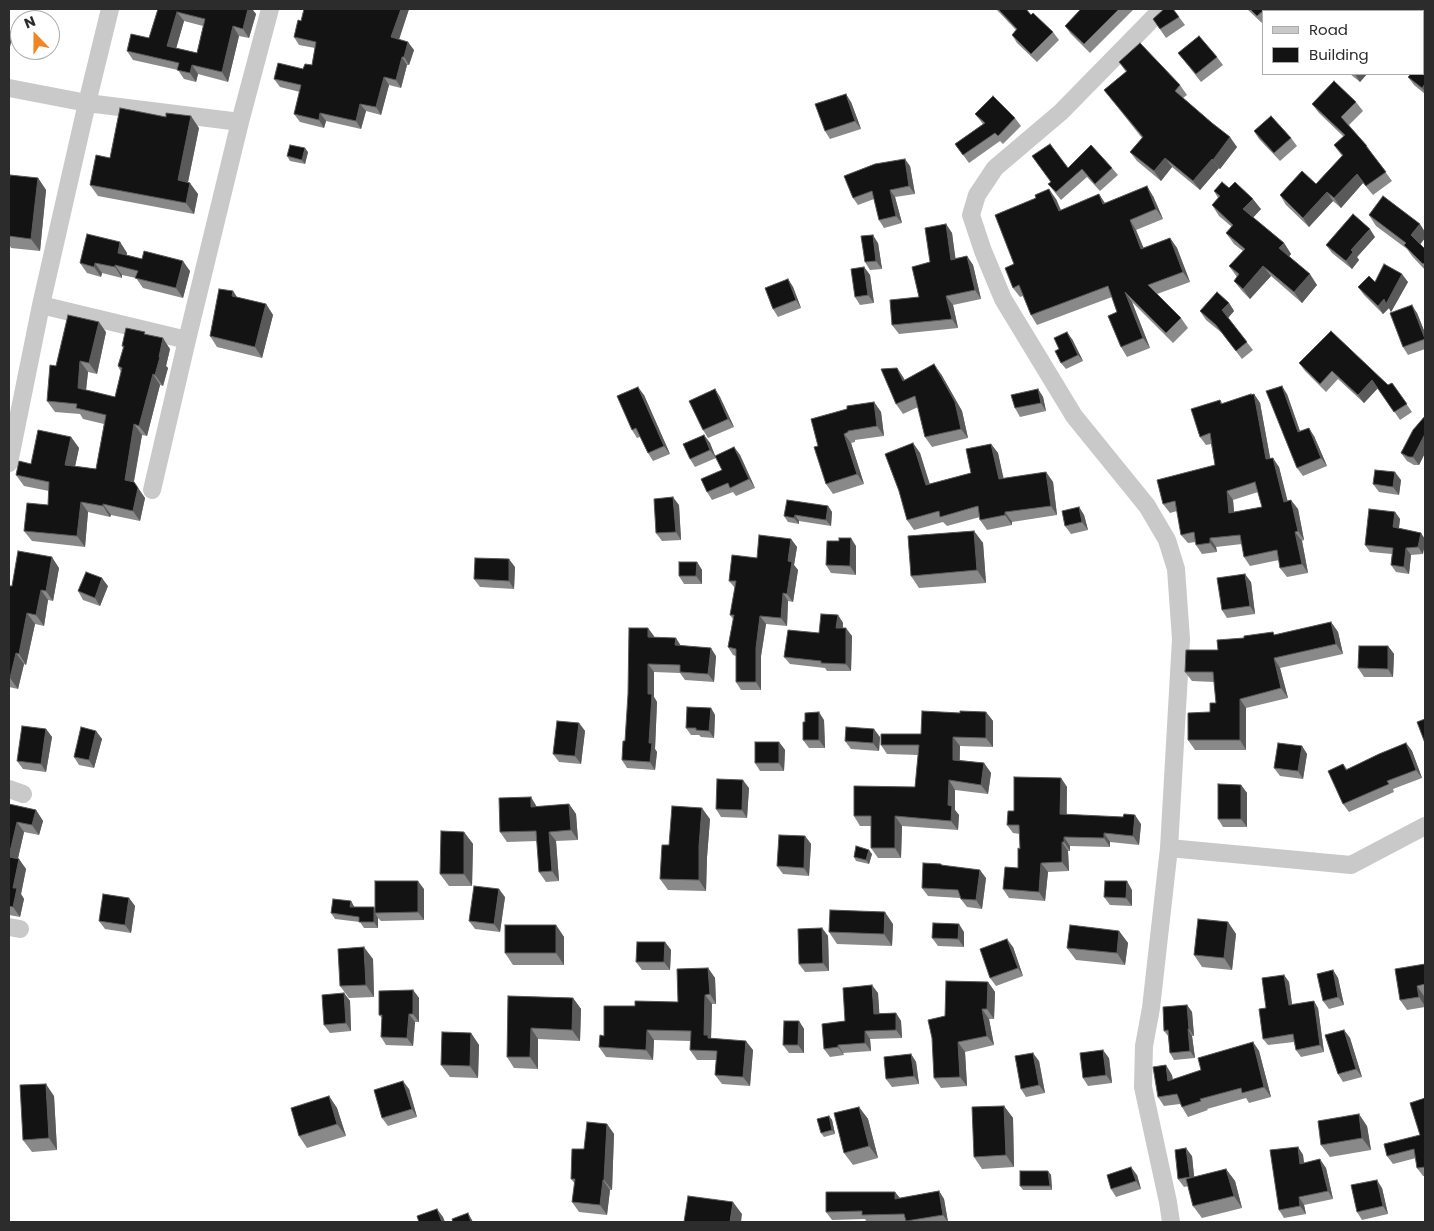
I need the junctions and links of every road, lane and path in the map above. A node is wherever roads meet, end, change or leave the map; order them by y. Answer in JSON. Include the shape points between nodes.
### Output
{"nodes":[{"id":1,"x":110,"y":9,"type":"edge"},
{"id":2,"x":270,"y":9,"type":"edge"},
{"id":3,"x":1162,"y":9,"type":"edge"},
{"id":4,"x":9,"y":88,"type":"edge"},
{"id":5,"x":87,"y":103,"type":"junction"},
{"id":6,"x":240,"y":122,"type":"junction"},
{"id":7,"x":41,"y":306,"type":"junction"},
{"id":8,"x":187,"y":340,"type":"junction"},
{"id":9,"x":9,"y":463,"type":"edge"},
{"id":10,"x":152,"y":490,"type":"dead end"},
{"id":11,"x":1425,"y":826,"type":"edge"},
{"id":12,"x":1168,"y":848,"type":"junction"},
{"id":13,"x":1171,"y":1222,"type":"edge"}],
"edges":[{"from":1,"to":5,"type":"street"},
{"from":2,"to":6,"type":"street"},
{"from":3,"to":12,"type":"street","via":[[1061,112],[995,168],[977,195],[971,215],[1003,299],[1074,416],[1146,506],[1167,540],[1176,568],[1181,639]]},
{"from":4,"to":5,"type":"street"},
{"from":5,"to":6,"type":"street"},
{"from":5,"to":7,"type":"street"},
{"from":6,"to":8,"type":"street"},
{"from":7,"to":8,"type":"street"},
{"from":7,"to":9,"type":"street"},
{"from":8,"to":10,"type":"street"},
{"from":11,"to":12,"type":"street","via":[[1351,865]]},
{"from":12,"to":13,"type":"street","via":[[1144,1046],[1143,1087]]}]}
